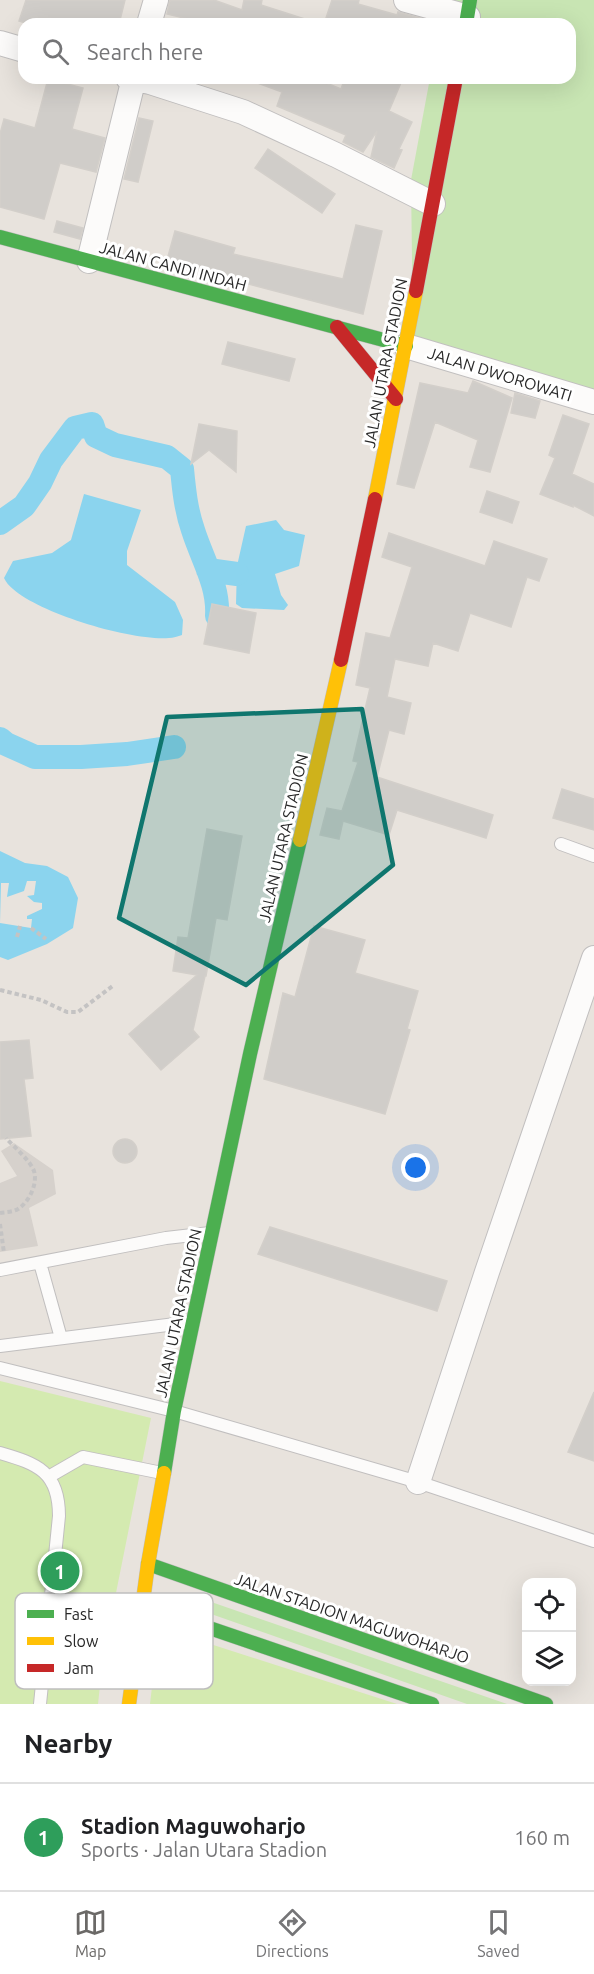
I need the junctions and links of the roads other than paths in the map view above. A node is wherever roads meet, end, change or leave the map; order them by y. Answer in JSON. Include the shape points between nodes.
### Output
{"nodes":[{"id":1,"x":156,"y":0,"type":"edge"},
{"id":2,"x":406,"y":0,"type":"edge"},
{"id":3,"x":468,"y":14,"type":"edge"},
{"id":4,"x":151,"y":18,"type":"edge"},
{"id":5,"x":0,"y":43,"type":"edge"},
{"id":6,"x":18,"y":48,"type":"edge"},
{"id":7,"x":131,"y":84,"type":"edge"},
{"id":8,"x":156,"y":84,"type":"edge"},
{"id":9,"x":455,"y":84,"type":"edge"},
{"id":10,"x":432,"y":204,"type":"junction"},
{"id":11,"x":0,"y":237,"type":"edge"},
{"id":12,"x":89,"y":261,"type":"junction"},
{"id":13,"x":338,"y":327,"type":"junction"},
{"id":14,"x":406,"y":346,"type":"junction"},
{"id":15,"x":396,"y":399,"type":"junction"},
{"id":16,"x":594,"y":402,"type":"edge"},
{"id":17,"x":561,"y":844,"type":"dead end"},
{"id":18,"x":594,"y":856,"type":"edge"},
{"id":19,"x":594,"y":958,"type":"edge"},
{"id":20,"x":212,"y":1233,"type":"junction"},
{"id":21,"x":40,"y":1263,"type":"junction"},
{"id":22,"x":3,"y":1269,"type":"edge"},
{"id":23,"x":193,"y":1322,"type":"junction"},
{"id":24,"x":61,"y":1338,"type":"junction"},
{"id":25,"x":0,"y":1346,"type":"edge"},
{"id":26,"x":0,"y":1368,"type":"edge"},
{"id":27,"x":174,"y":1411,"type":"junction"},
{"id":28,"x":0,"y":1453,"type":"edge"},
{"id":29,"x":163,"y":1473,"type":"junction"},
{"id":30,"x":50,"y":1476,"type":"junction"},
{"id":31,"x":418,"y":1482,"type":"junction"},
{"id":32,"x":594,"y":1541,"type":"edge"},
{"id":33,"x":147,"y":1564,"type":"junction"},
{"id":34,"x":51,"y":1593,"type":"edge"},
{"id":35,"x":143,"y":1593,"type":"edge"},
{"id":36,"x":213,"y":1629,"type":"edge"},
{"id":37,"x":42,"y":1689,"type":"edge"},
{"id":38,"x":131,"y":1689,"type":"edge"},
{"id":39,"x":542,"y":1703,"type":"edge"},
{"id":40,"x":40,"y":1704,"type":"edge"},
{"id":41,"x":129,"y":1704,"type":"edge"},
{"id":42,"x":432,"y":1704,"type":"edge"}],
"edges":[{"from":1,"to":4,"type":"street"},
{"from":2,"to":3,"type":"street"},
{"from":5,"to":6,"type":"street"},
{"from":7,"to":12,"type":"street"},
{"from":8,"to":10,"type":"street","via":[[243,112]]},
{"from":9,"to":10,"type":"street","name":"JALAN UTARA STADION"},
{"from":10,"to":14,"type":"street","name":"JALAN UTARA STADION"},
{"from":11,"to":12,"type":"street","name":"JALAN CANDI INDAH"},
{"from":12,"to":13,"type":"street","name":"JALAN CANDI INDAH"},
{"from":13,"to":14,"type":"street","name":"JALAN CANDI INDAH"},
{"from":13,"to":15,"type":"street"},
{"from":14,"to":15,"type":"street","name":"JALAN UTARA STADION"},
{"from":14,"to":16,"type":"street","name":"JALAN DWOROWATI"},
{"from":15,"to":20,"type":"street","name":"JALAN UTARA STADION","via":[[331,708],[249,1054]]},
{"from":17,"to":18,"type":"lane"},
{"from":19,"to":31,"type":"street"},
{"from":20,"to":21,"type":"lane"},
{"from":20,"to":23,"type":"street","name":"JALAN UTARA STADION"},
{"from":21,"to":22,"type":"lane"},
{"from":21,"to":24,"type":"lane"},
{"from":23,"to":24,"type":"lane"},
{"from":23,"to":27,"type":"street","name":"JALAN UTARA STADION"},
{"from":24,"to":25,"type":"lane"},
{"from":26,"to":27,"type":"lane"},
{"from":27,"to":29,"type":"street","name":"JALAN UTARA STADION"},
{"from":27,"to":31,"type":"lane"},
{"from":28,"to":30,"type":"lane","via":[[32,1464]]},
{"from":29,"to":30,"type":"lane","via":[[83,1457]]},
{"from":29,"to":33,"type":"street","name":"JALAN UTARA STADION"},
{"from":30,"to":34,"type":"lane","via":[[59,1499]]},
{"from":31,"to":32,"type":"lane"},
{"from":33,"to":35,"type":"street","name":"JALAN UTARA STADION"},
{"from":33,"to":39,"type":"street","name":"JALAN STADION MAGUWOHARJO"},
{"from":36,"to":42,"type":"street"},
{"from":37,"to":40,"type":"lane"},
{"from":38,"to":41,"type":"street","name":"JALAN UTARA STADION"}]}
